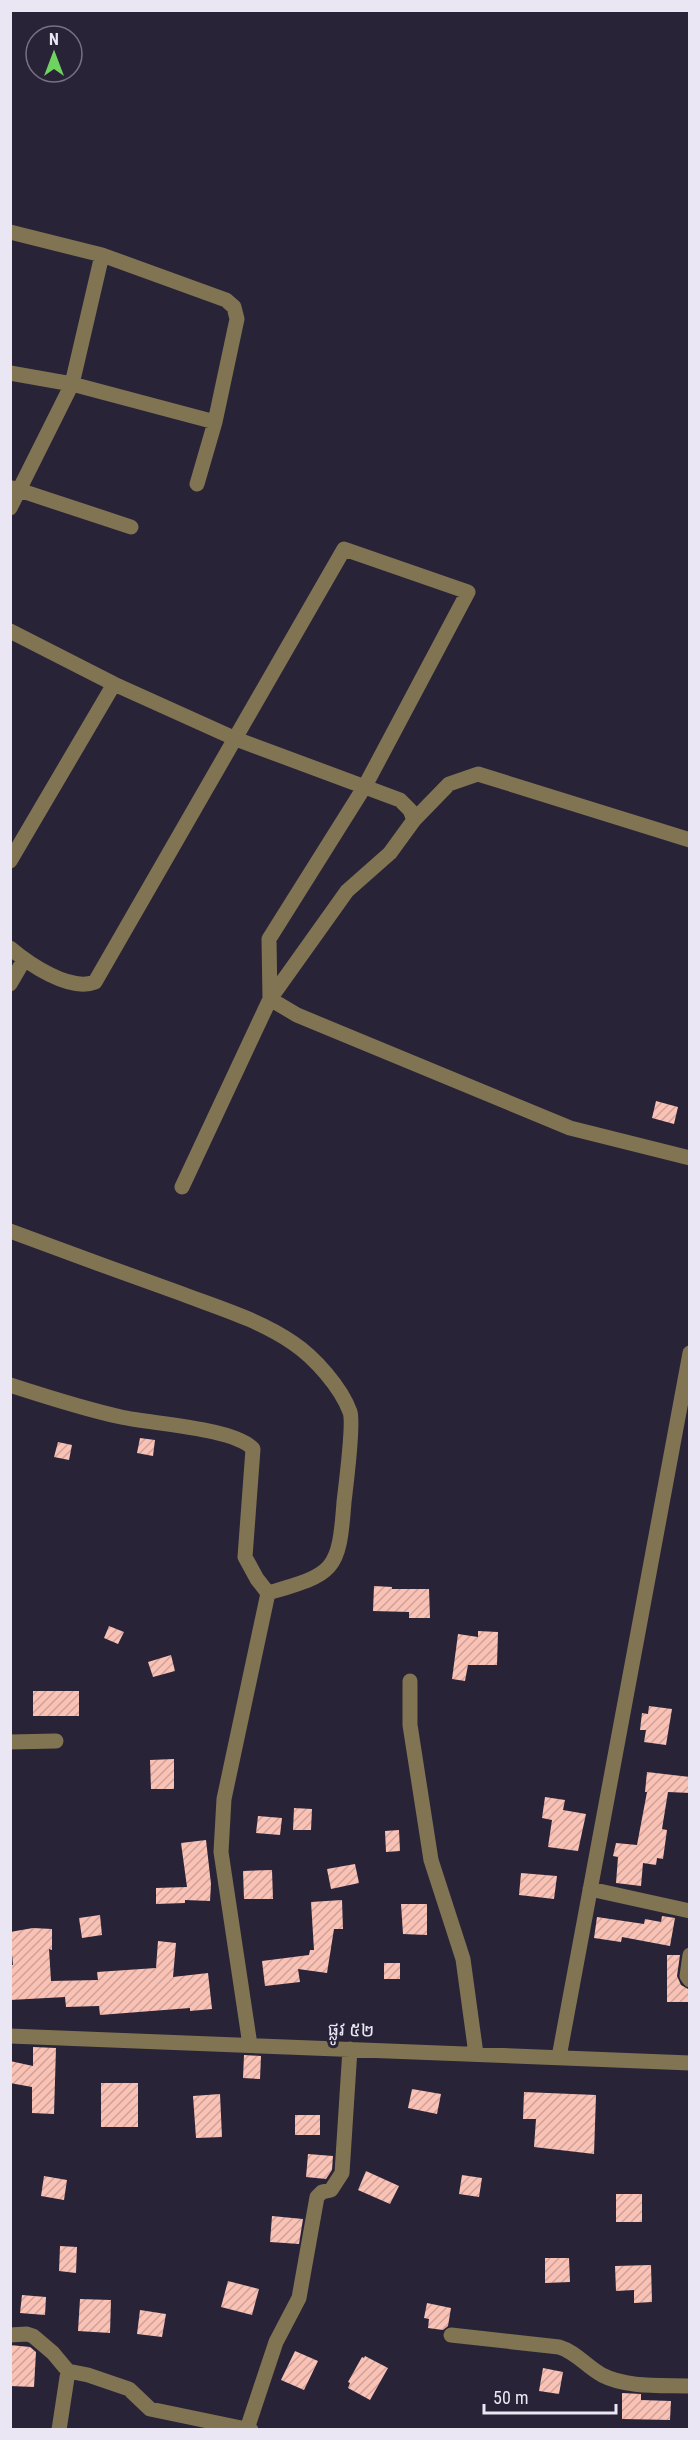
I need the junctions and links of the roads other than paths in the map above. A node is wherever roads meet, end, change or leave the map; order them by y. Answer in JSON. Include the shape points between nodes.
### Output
{"nodes":[{"id":1,"x":10,"y":232,"type":"edge"},
{"id":2,"x":102,"y":255,"type":"junction"},
{"id":3,"x":10,"y":373,"type":"edge"},
{"id":4,"x":72,"y":384,"type":"junction"},
{"id":5,"x":215,"y":422,"type":"junction"},
{"id":6,"x":197,"y":484,"type":"dead end"},
{"id":7,"x":16,"y":489,"type":"edge"},
{"id":8,"x":10,"y":508,"type":"edge"},
{"id":9,"x":131,"y":527,"type":"dead end"},
{"id":10,"x":10,"y":631,"type":"edge"},
{"id":11,"x":114,"y":684,"type":"junction"},
{"id":12,"x":236,"y":739,"type":"junction"},
{"id":13,"x":365,"y":786,"type":"junction"},
{"id":14,"x":414,"y":820,"type":"junction"},
{"id":15,"x":690,"y":840,"type":"edge"},
{"id":16,"x":10,"y":861,"type":"edge"},
{"id":17,"x":10,"y":948,"type":"edge"},
{"id":18,"x":24,"y":960,"type":"junction"},
{"id":19,"x":10,"y":984,"type":"edge"},
{"id":20,"x":270,"y":999,"type":"junction"},
{"id":21,"x":690,"y":1158,"type":"edge"},
{"id":22,"x":182,"y":1187,"type":"dead end"},
{"id":23,"x":10,"y":1232,"type":"edge"},
{"id":24,"x":690,"y":1353,"type":"edge"},
{"id":25,"x":10,"y":1385,"type":"edge"},
{"id":26,"x":268,"y":1593,"type":"junction"},
{"id":27,"x":410,"y":1682,"type":"dead end"},
{"id":28,"x":57,"y":1741,"type":"dead end"},
{"id":29,"x":10,"y":1742,"type":"edge"},
{"id":30,"x":590,"y":1889,"type":"junction"},
{"id":31,"x":690,"y":1911,"type":"edge"},
{"id":32,"x":690,"y":1955,"type":"edge"},
{"id":33,"x":690,"y":1980,"type":"edge"},
{"id":34,"x":10,"y":2036,"type":"edge"},
{"id":35,"x":250,"y":2045,"type":"junction"},
{"id":36,"x":350,"y":2049,"type":"junction"},
{"id":37,"x":476,"y":2054,"type":"junction"},
{"id":38,"x":559,"y":2057,"type":"junction"},
{"id":39,"x":690,"y":2063,"type":"edge"},
{"id":40,"x":10,"y":2335,"type":"edge"},
{"id":41,"x":451,"y":2336,"type":"dead end"},
{"id":42,"x":68,"y":2371,"type":"junction"},
{"id":43,"x":690,"y":2386,"type":"edge"},
{"id":44,"x":249,"y":2429,"type":"edge"},
{"id":45,"x":59,"y":2430,"type":"edge"}],
"edges":[{"from":1,"to":2,"type":"street"},
{"from":2,"to":4,"type":"street"},
{"from":2,"to":5,"type":"street","via":[[226,300],[234,307],[237,319]]},
{"from":3,"to":4,"type":"street"},
{"from":4,"to":5,"type":"street"},
{"from":4,"to":7,"type":"street"},
{"from":5,"to":6,"type":"street"},
{"from":7,"to":8,"type":"street"},
{"from":7,"to":9,"type":"street"},
{"from":10,"to":11,"type":"street"},
{"from":11,"to":12,"type":"street"},
{"from":11,"to":16,"type":"street"},
{"from":12,"to":13,"type":"street"},
{"from":12,"to":13,"type":"street","via":[[344,549],[468,592]]},
{"from":12,"to":18,"type":"street","via":[[95,982],[72,984]]},
{"from":13,"to":14,"type":"street","via":[[400,800]]},
{"from":13,"to":20,"type":"street","via":[[269,939]]},
{"from":14,"to":15,"type":"street","via":[[449,784],[478,774]]},
{"from":14,"to":20,"type":"street","via":[[390,853],[347,891]]},
{"from":17,"to":18,"type":"street"},
{"from":18,"to":19,"type":"street"},
{"from":20,"to":21,"type":"street","via":[[297,1015],[570,1128]]},
{"from":20,"to":22,"type":"street"},
{"from":23,"to":26,"type":"street","via":[[240,1315],[294,1343],[341,1392],[351,1414],[336,1559],[324,1573],[308,1581]]},
{"from":24,"to":30,"type":"street"},
{"from":25,"to":26,"type":"street","via":[[122,1418],[247,1442],[253,1449],[245,1557]]},
{"from":26,"to":35,"type":"street","via":[[221,1823],[221,1852]]},
{"from":27,"to":37,"type":"street","via":[[410,1725],[431,1860],[463,1959]]},
{"from":28,"to":29,"type":"street"},
{"from":30,"to":31,"type":"street"},
{"from":30,"to":38,"type":"street"},
{"from":32,"to":33,"type":"street"},
{"from":34,"to":35,"type":"street","name":"ផ្លូវ ៥២"},
{"from":35,"to":36,"type":"street","name":"ផ្លូវ ៥២"},
{"from":36,"to":37,"type":"street","name":"ផ្លូវ ៥២"},
{"from":36,"to":44,"type":"street","via":[[342,2174],[331,2190],[317,2197],[299,2298],[276,2342]]},
{"from":37,"to":38,"type":"street","name":"ផ្លូវ ៥២"},
{"from":38,"to":39,"type":"street","name":"ផ្លូវ ៥២"},
{"from":40,"to":42,"type":"street","via":[[33,2336]]},
{"from":41,"to":43,"type":"street","via":[[559,2347],[612,2379]]},
{"from":42,"to":44,"type":"street","via":[[129,2389],[150,2409]]},
{"from":42,"to":45,"type":"street"}]}
